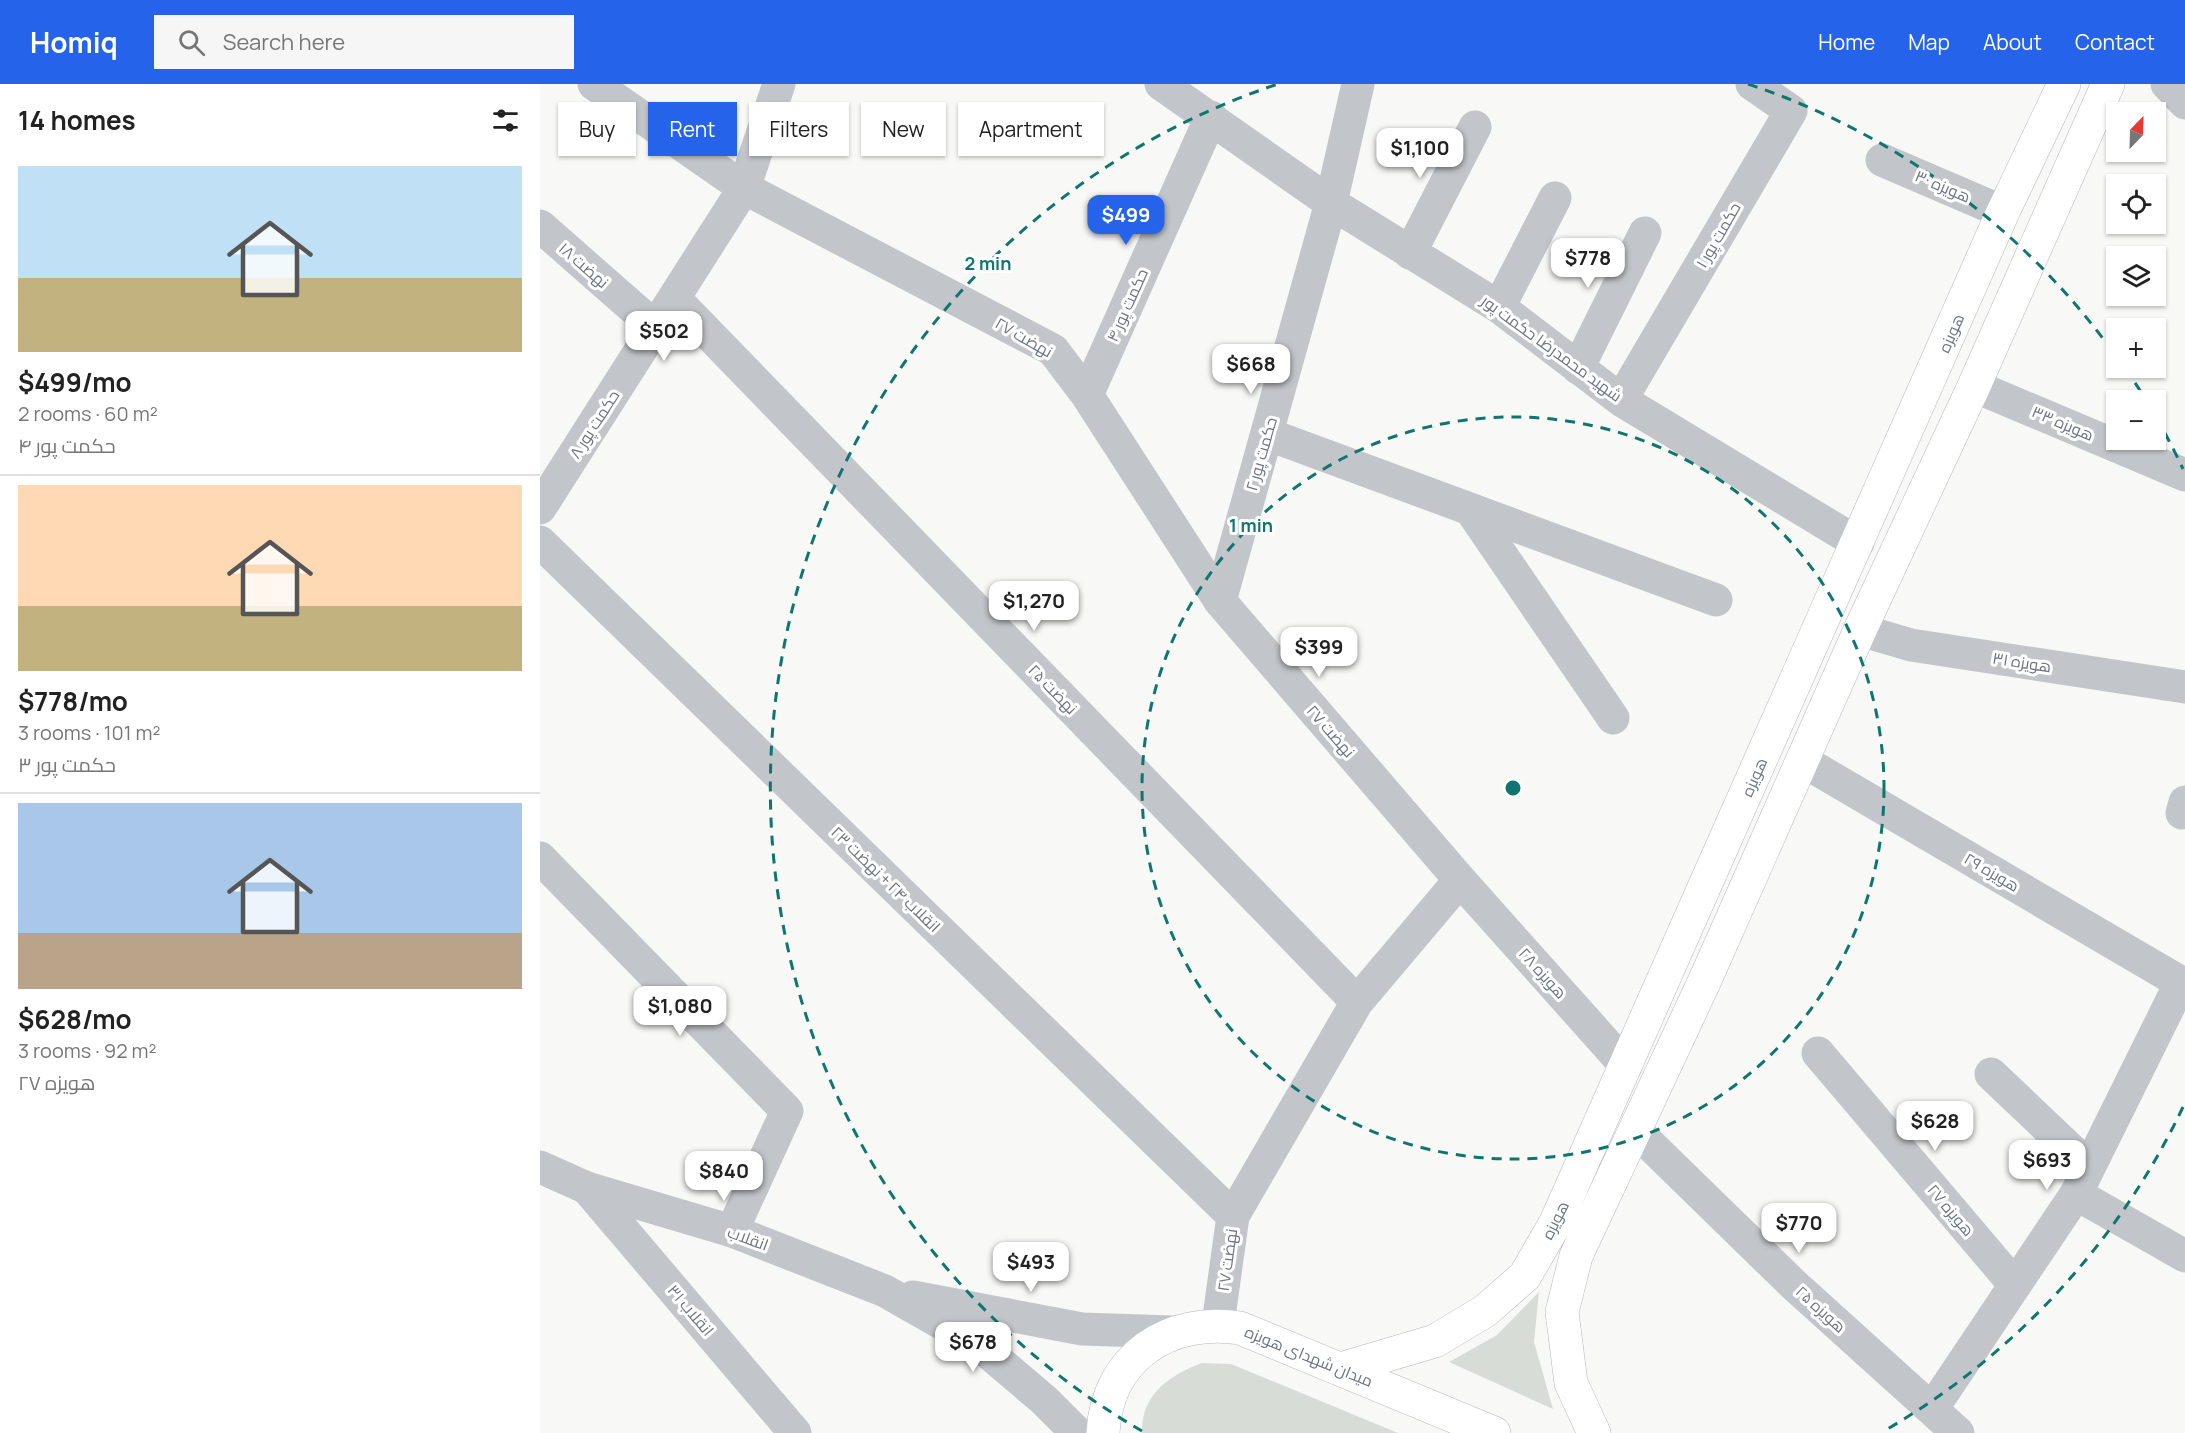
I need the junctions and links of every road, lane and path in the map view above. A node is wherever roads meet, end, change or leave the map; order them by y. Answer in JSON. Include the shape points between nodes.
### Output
{"nodes":[{"id":1,"x":594,"y":84,"type":"edge"},
{"id":2,"x":779,"y":84,"type":"edge"},
{"id":3,"x":1161,"y":84,"type":"edge"},
{"id":4,"x":1358,"y":84,"type":"edge"},
{"id":5,"x":2064,"y":84,"type":"edge"},
{"id":6,"x":2108,"y":84,"type":"edge"},
{"id":7,"x":2167,"y":84,"type":"edge"},
{"id":8,"x":1763,"y":87,"type":"edge"},
{"id":9,"x":2185,"y":103,"type":"edge"},
{"id":10,"x":1211,"y":117,"type":"junction"},
{"id":11,"x":1475,"y":128,"type":"dead end"},
{"id":12,"x":1882,"y":160,"type":"dead end"},
{"id":13,"x":744,"y":188,"type":"junction"},
{"id":14,"x":1556,"y":198,"type":"dead end"},
{"id":15,"x":1331,"y":203,"type":"junction"},
{"id":16,"x":2003,"y":212,"type":"junction"},
{"id":17,"x":540,"y":226,"type":"edge"},
{"id":18,"x":1645,"y":233,"type":"dead end"},
{"id":19,"x":1410,"y":253,"type":"junction"},
{"id":20,"x":674,"y":298,"type":"junction"},
{"id":21,"x":1499,"y":306,"type":"junction"},
{"id":22,"x":655,"y":327,"type":"junction"},
{"id":23,"x":1578,"y":368,"type":"junction"},
{"id":24,"x":1974,"y":386,"type":"junction"},
{"id":25,"x":1087,"y":395,"type":"junction"},
{"id":26,"x":1622,"y":400,"type":"junction"},
{"id":27,"x":1266,"y":434,"type":"junction"},
{"id":28,"x":2185,"y":475,"type":"edge"},
{"id":29,"x":540,"y":508,"type":"edge"},
{"id":30,"x":1470,"y":509,"type":"junction"},
{"id":31,"x":540,"y":542,"type":"edge"},
{"id":32,"x":1858,"y":543,"type":"junction"},
{"id":33,"x":1716,"y":600,"type":"dead end"},
{"id":34,"x":1220,"y":601,"type":"junction"},
{"id":35,"x":1860,"y":630,"type":"junction"},
{"id":36,"x":2185,"y":687,"type":"edge"},
{"id":37,"x":1613,"y":718,"type":"dead end"},
{"id":38,"x":1803,"y":761,"type":"junction"},
{"id":39,"x":540,"y":858,"type":"edge"},
{"id":40,"x":1460,"y":880,"type":"junction"},
{"id":41,"x":2183,"y":983,"type":"edge"},
{"id":42,"x":1357,"y":1002,"type":"junction"},
{"id":43,"x":1818,"y":1053,"type":"dead end"},
{"id":44,"x":1626,"y":1066,"type":"junction"},
{"id":45,"x":1991,"y":1074,"type":"dead end"},
{"id":46,"x":1635,"y":1130,"type":"junction"},
{"id":47,"x":540,"y":1167,"type":"edge"},
{"id":48,"x":2082,"y":1180,"type":"junction"},
{"id":49,"x":587,"y":1188,"type":"junction"},
{"id":50,"x":1233,"y":1216,"type":"junction"},
{"id":51,"x":732,"y":1231,"type":"junction"},
{"id":52,"x":2185,"y":1256,"type":"edge"},
{"id":53,"x":2014,"y":1284,"type":"junction"},
{"id":54,"x":885,"y":1292,"type":"junction"},
{"id":55,"x":1218,"y":1324,"type":"junction"},
{"id":56,"x":1173,"y":1332,"type":"junction"},
{"id":57,"x":1340,"y":1369,"type":"junction"},
{"id":58,"x":1932,"y":1409,"type":"junction"},
{"id":59,"x":795,"y":1433,"type":"edge"},
{"id":60,"x":1077,"y":1433,"type":"edge"},
{"id":61,"x":1103,"y":1433,"type":"edge"},
{"id":62,"x":1494,"y":1433,"type":"edge"},
{"id":63,"x":1594,"y":1433,"type":"edge"},
{"id":64,"x":1958,"y":1433,"type":"edge"}],
"edges":[{"from":1,"to":13,"type":"street","name":"نهضت ۲۷"},
{"from":2,"to":13,"type":"street","name":"حکمت پور ۸"},
{"from":3,"to":10,"type":"street","name":"شهید محمدرضا حکمت پور"},
{"from":4,"to":15,"type":"street","name":"حکمت پور ۲"},
{"from":5,"to":16,"type":"main road","name":"هویزه"},
{"from":6,"to":24,"type":"main road","name":"هویزه"},
{"from":7,"to":9,"type":"street"},
{"from":8,"to":26,"type":"street","name":"حکمت پور ۱","via":[[1791,111]]},
{"from":10,"to":15,"type":"street","name":"شهید محمدرضا حکمت پور"},
{"from":10,"to":25,"type":"street","name":"حکمت پور ۴"},
{"from":11,"to":19,"type":"street"},
{"from":12,"to":16,"type":"street","name":"هویزه ۳۰"},
{"from":13,"to":20,"type":"street","name":"حکمت پور ۸"},
{"from":13,"to":25,"type":"street","name":"نهضت ۲۷","via":[[1053,350]]},
{"from":14,"to":21,"type":"street"},
{"from":15,"to":19,"type":"street","name":"شهید محمدرضا حکمت پور"},
{"from":15,"to":27,"type":"street","name":"حکمت پور ۲"},
{"from":16,"to":32,"type":"main road","name":"هویزه"},
{"from":17,"to":22,"type":"street","name":"نهضت ۱۸"},
{"from":18,"to":23,"type":"street"},
{"from":19,"to":21,"type":"street","name":"شهید محمدرضا حکمت پور"},
{"from":20,"to":22,"type":"street","name":"حکمت پور ۸"},
{"from":20,"to":42,"type":"street","name":"نهضت ۲۵"},
{"from":21,"to":23,"type":"street","name":"شهید محمدرضا حکمت پور"},
{"from":22,"to":29,"type":"street","name":"حکمت پور ۸"},
{"from":23,"to":26,"type":"street","name":"شهید محمدرضا حکمت پور"},
{"from":24,"to":28,"type":"street","name":"هویزه ۳۳"},
{"from":24,"to":35,"type":"main road","name":"هویزه"},
{"from":25,"to":34,"type":"street","name":"نهضت ۲۷"},
{"from":26,"to":32,"type":"street","name":"شهید محمدرضا حکمت پور"},
{"from":27,"to":30,"type":"street"},
{"from":27,"to":34,"type":"street","name":"حکمت پور ۲"},
{"from":30,"to":33,"type":"street"},
{"from":30,"to":37,"type":"street"},
{"from":31,"to":50,"type":"street","name":"انقلاب ۲۴ + نهضت ۲۳"},
{"from":32,"to":44,"type":"main road","name":"هویزه"},
{"from":34,"to":40,"type":"street","name":"نهضت ۲۷"},
{"from":35,"to":36,"type":"street","name":"هویزه ۳۱","via":[[1911,645]]},
{"from":35,"to":38,"type":"main road","name":"هویزه"},
{"from":38,"to":41,"type":"street","name":"هویزه ۲۹"},
{"from":38,"to":46,"type":"main road","name":"هویزه"},
{"from":39,"to":51,"type":"street","via":[[787,1111]]},
{"from":40,"to":42,"type":"street","name":"نهضت ۲۷"},
{"from":40,"to":44,"type":"street","name":"هویزه ۲۸"},
{"from":41,"to":48,"type":"street"},
{"from":42,"to":50,"type":"street","name":"نهضت ۲۷"},
{"from":43,"to":53,"type":"street","name":"هویزه ۲۷"},
{"from":44,"to":57,"type":"main road","name":"هویزه","via":[[1556,1222],[1525,1276],[1485,1311],[1435,1341]]},
{"from":45,"to":48,"type":"street"},
{"from":46,"to":58,"type":"street","name":"هویزه ۲۵","via":[[1793,1284]]},
{"from":46,"to":63,"type":"main road","name":"هویزه","via":[[1576,1256],[1562,1312],[1570,1383]]},
{"from":47,"to":49,"type":"street","name":"انقلاب"},
{"from":48,"to":52,"type":"street"},
{"from":48,"to":53,"type":"street"},
{"from":49,"to":51,"type":"street","name":"انقلاب"},
{"from":49,"to":59,"type":"street","name":"انقلاب ۳۱"},
{"from":50,"to":55,"type":"street","name":"نهضت ۲۷"},
{"from":51,"to":54,"type":"street","name":"انقلاب"},
{"from":53,"to":58,"type":"street"},
{"from":54,"to":56,"type":"street","via":[[1082,1329]]},
{"from":54,"to":60,"type":"street","via":[[978,1344]]},
{"from":55,"to":56,"type":"main road","name":"میدان شهدای هویزه"},
{"from":55,"to":57,"type":"main road","name":"میدان شهدای هویزه","via":[[1240,1328]]},
{"from":56,"to":61,"type":"main road","name":"میدان شهدای هویزه","via":[[1152,1343],[1120,1375],[1110,1396]]},
{"from":57,"to":62,"type":"main road","name":"میدان شهدای هویزه"},
{"from":58,"to":64,"type":"street","name":"هویزه ۲۵"}]}
